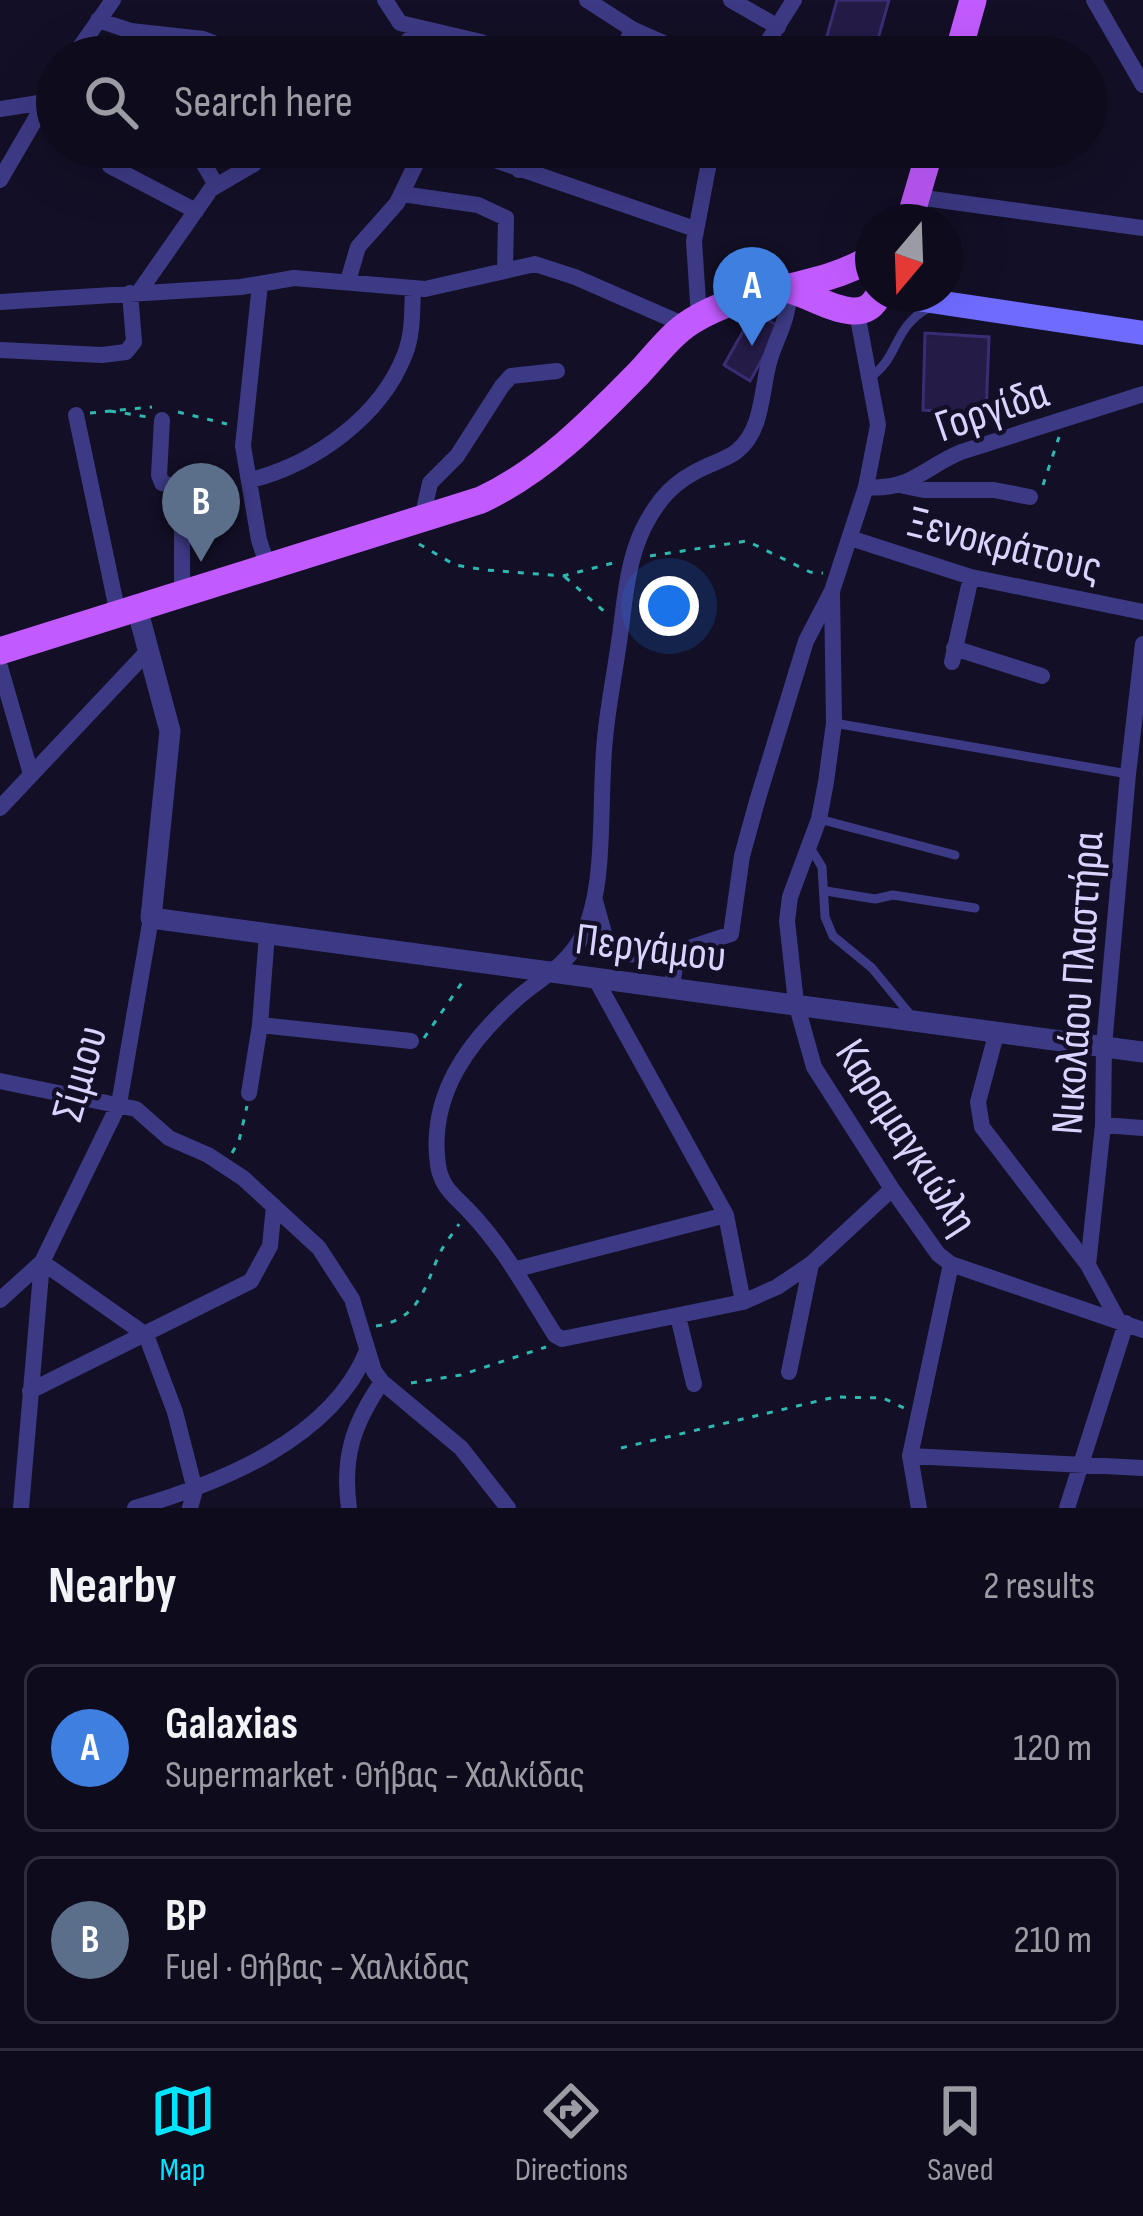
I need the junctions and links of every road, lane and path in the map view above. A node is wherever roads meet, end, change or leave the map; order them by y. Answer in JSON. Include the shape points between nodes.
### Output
{"nodes":[{"id":1,"x":113,"y":0,"type":"edge"},
{"id":2,"x":386,"y":0,"type":"edge"},
{"id":3,"x":587,"y":0,"type":"edge"},
{"id":4,"x":731,"y":0,"type":"edge"},
{"id":5,"x":794,"y":0,"type":"edge"},
{"id":6,"x":974,"y":0,"type":"edge"},
{"id":7,"x":1094,"y":0,"type":"edge"},
{"id":8,"x":98,"y":20,"type":"junction"},
{"id":9,"x":778,"y":27,"type":"junction"},
{"id":10,"x":415,"y":28,"type":"junction"},
{"id":11,"x":632,"y":28,"type":"junction"},
{"id":12,"x":87,"y":36,"type":"edge"},
{"id":13,"x":176,"y":36,"type":"edge"},
{"id":14,"x":411,"y":36,"type":"edge"},
{"id":15,"x":453,"y":36,"type":"edge"},
{"id":16,"x":629,"y":36,"type":"edge"},
{"id":17,"x":649,"y":36,"type":"edge"},
{"id":18,"x":772,"y":36,"type":"edge"},
{"id":19,"x":963,"y":36,"type":"edge"},
{"id":20,"x":1143,"y":85,"type":"edge"},
{"id":21,"x":36,"y":103,"type":"edge"},
{"id":22,"x":0,"y":109,"type":"edge"},
{"id":23,"x":36,"y":118,"type":"edge"},
{"id":24,"x":114,"y":168,"type":"edge"},
{"id":25,"x":206,"y":168,"type":"edge"},
{"id":26,"x":246,"y":168,"type":"edge"},
{"id":27,"x":414,"y":168,"type":"edge"},
{"id":28,"x":514,"y":168,"type":"edge"},
{"id":29,"x":708,"y":168,"type":"edge"},
{"id":30,"x":925,"y":168,"type":"edge"},
{"id":31,"x":519,"y":170,"type":"joint"},
{"id":32,"x":0,"y":180,"type":"edge"},
{"id":33,"x":216,"y":185,"type":"junction"},
{"id":34,"x":402,"y":194,"type":"junction"},
{"id":35,"x":914,"y":204,"type":"edge"},
{"id":36,"x":196,"y":212,"type":"junction"},
{"id":37,"x":963,"y":218,"type":"edge"},
{"id":38,"x":1143,"y":228,"type":"edge"},
{"id":39,"x":695,"y":229,"type":"junction"},
{"id":40,"x":855,"y":269,"type":"edge"},
{"id":41,"x":505,"y":271,"type":"junction"},
{"id":42,"x":855,"y":272,"type":"edge"},
{"id":43,"x":348,"y":281,"type":"junction"},
{"id":44,"x":260,"y":284,"type":"junction"},
{"id":45,"x":412,"y":289,"type":"junction"},
{"id":46,"x":789,"y":290,"type":"junction"},
{"id":47,"x":135,"y":292,"type":"junction"},
{"id":48,"x":855,"y":299,"type":"edge"},
{"id":49,"x":855,"y":301,"type":"edge"},
{"id":50,"x":0,"y":302,"type":"edge"},
{"id":51,"x":963,"y":305,"type":"edge"},
{"id":52,"x":865,"y":312,"type":"edge"},
{"id":53,"x":923,"y":312,"type":"edge"},
{"id":54,"x":692,"y":321,"type":"junction"},
{"id":55,"x":1143,"y":333,"type":"edge"},
{"id":56,"x":0,"y":350,"type":"edge"},
{"id":57,"x":557,"y":371,"type":"dead end"},
{"id":58,"x":869,"y":378,"type":"junction"},
{"id":59,"x":1143,"y":394,"type":"edge"},
{"id":60,"x":103,"y":410,"type":"dead end"},
{"id":61,"x":76,"y":415,"type":"dead end"},
{"id":62,"x":162,"y":420,"type":"joint"},
{"id":63,"x":1066,"y":420,"type":"junction"},
{"id":64,"x":251,"y":480,"type":"junction"},
{"id":65,"x":904,"y":486,"type":"junction"},
{"id":66,"x":866,"y":487,"type":"junction"},
{"id":67,"x":1030,"y":497,"type":"joint"},
{"id":68,"x":422,"y":519,"type":"junction"},
{"id":69,"x":850,"y":538,"type":"junction"},
{"id":70,"x":268,"y":567,"type":"junction"},
{"id":71,"x":563,"y":576,"type":"dead end"},
{"id":72,"x":971,"y":577,"type":"junction"},
{"id":73,"x":832,"y":591,"type":"junction"},
{"id":74,"x":185,"y":592,"type":"junction"},
{"id":75,"x":128,"y":611,"type":"junction"},
{"id":76,"x":1143,"y":611,"type":"edge"},
{"id":77,"x":620,"y":629,"type":"junction"},
{"id":78,"x":1143,"y":644,"type":"edge"},
{"id":79,"x":0,"y":651,"type":"edge"},
{"id":80,"x":147,"y":652,"type":"junction"},
{"id":81,"x":0,"y":667,"type":"edge"},
{"id":82,"x":1042,"y":676,"type":"dead end"},
{"id":83,"x":834,"y":723,"type":"junction"},
{"id":84,"x":31,"y":774,"type":"junction"},
{"id":85,"x":1132,"y":786,"type":"edge"},
{"id":86,"x":0,"y":808,"type":"edge"},
{"id":87,"x":819,"y":819,"type":"junction"},
{"id":88,"x":809,"y":845,"type":"junction"},
{"id":89,"x":955,"y":855,"type":"dead end"},
{"id":90,"x":826,"y":891,"type":"junction"},
{"id":91,"x":593,"y":894,"type":"junction"},
{"id":92,"x":975,"y":908,"type":"dead end"},
{"id":93,"x":151,"y":918,"type":"junction"},
{"id":94,"x":267,"y":934,"type":"junction"},
{"id":95,"x":676,"y":952,"type":"junction"},
{"id":96,"x":476,"y":959,"type":"junction"},
{"id":97,"x":553,"y":974,"type":"junction"},
{"id":98,"x":596,"y":980,"type":"junction"},
{"id":99,"x":671,"y":987,"type":"junction"},
{"id":100,"x":796,"y":1003,"type":"junction"},
{"id":101,"x":913,"y":1018,"type":"junction"},
{"id":102,"x":260,"y":1025,"type":"junction"},
{"id":103,"x":997,"y":1031,"type":"junction"},
{"id":104,"x":411,"y":1041,"type":"joint"},
{"id":105,"x":1104,"y":1046,"type":"junction"},
{"id":106,"x":1143,"y":1052,"type":"edge"},
{"id":107,"x":0,"y":1081,"type":"edge"},
{"id":108,"x":249,"y":1093,"type":"joint"},
{"id":109,"x":119,"y":1104,"type":"junction"},
{"id":110,"x":1102,"y":1125,"type":"junction"},
{"id":111,"x":1143,"y":1128,"type":"edge"},
{"id":112,"x":224,"y":1165,"type":"junction"},
{"id":113,"x":892,"y":1189,"type":"junction"},
{"id":114,"x":274,"y":1206,"type":"junction"},
{"id":115,"x":467,"y":1210,"type":"junction"},
{"id":116,"x":726,"y":1215,"type":"junction"},
{"id":117,"x":42,"y":1262,"type":"junction"},
{"id":118,"x":811,"y":1264,"type":"junction"},
{"id":119,"x":951,"y":1264,"type":"junction"},
{"id":120,"x":1088,"y":1265,"type":"junction"},
{"id":121,"x":517,"y":1269,"type":"junction"},
{"id":122,"x":0,"y":1300,"type":"edge"},
{"id":123,"x":743,"y":1303,"type":"junction"},
{"id":124,"x":678,"y":1316,"type":"junction"},
{"id":125,"x":1129,"y":1324,"type":"edge"},
{"id":126,"x":362,"y":1328,"type":"junction"},
{"id":127,"x":146,"y":1335,"type":"junction"},
{"id":128,"x":569,"y":1339,"type":"junction"},
{"id":129,"x":367,"y":1352,"type":"junction"},
{"id":130,"x":789,"y":1372,"type":"dead end"},
{"id":131,"x":694,"y":1384,"type":"dead end"},
{"id":132,"x":387,"y":1385,"type":"junction"},
{"id":133,"x":30,"y":1391,"type":"junction"},
{"id":134,"x":918,"y":1415,"type":"junction"},
{"id":135,"x":620,"y":1448,"type":"dead end"},
{"id":136,"x":910,"y":1456,"type":"junction"},
{"id":137,"x":1081,"y":1467,"type":"junction"},
{"id":138,"x":1143,"y":1468,"type":"edge"},
{"id":139,"x":192,"y":1499,"type":"edge"},
{"id":140,"x":21,"y":1508,"type":"edge"},
{"id":141,"x":135,"y":1508,"type":"edge"},
{"id":142,"x":349,"y":1508,"type":"edge"},
{"id":143,"x":508,"y":1508,"type":"edge"},
{"id":144,"x":919,"y":1508,"type":"edge"},
{"id":145,"x":1066,"y":1508,"type":"edge"}],
"edges":[{"from":1,"to":8,"type":"street"},
{"from":2,"to":10,"type":"street","via":[[393,17]]},
{"from":3,"to":11,"type":"street"},
{"from":4,"to":9,"type":"street"},
{"from":5,"to":9,"type":"street"},
{"from":6,"to":19,"type":"main road"},
{"from":7,"to":20,"type":"street"},
{"from":8,"to":12,"type":"street"},
{"from":8,"to":13,"type":"street"},
{"from":9,"to":18,"type":"street"},
{"from":10,"to":14,"type":"street"},
{"from":10,"to":15,"type":"street"},
{"from":11,"to":16,"type":"street"},
{"from":11,"to":17,"type":"street"},
{"from":21,"to":22,"type":"street"},
{"from":23,"to":32,"type":"street"},
{"from":24,"to":36,"type":"street"},
{"from":25,"to":33,"type":"street"},
{"from":26,"to":33,"type":"street"},
{"from":27,"to":34,"type":"street"},
{"from":28,"to":31,"type":"street"},
{"from":29,"to":39,"type":"street"},
{"from":30,"to":35,"type":"main road"},
{"from":31,"to":39,"type":"street"},
{"from":33,"to":36,"type":"street"},
{"from":34,"to":41,"type":"street","via":[[478,205],[506,218]]},
{"from":34,"to":43,"type":"street","via":[[358,248]]},
{"from":36,"to":47,"type":"street"},
{"from":37,"to":38,"type":"street"},
{"from":39,"to":54,"type":"street"},
{"from":40,"to":46,"type":"main road"},
{"from":41,"to":45,"type":"street"},
{"from":41,"to":54,"type":"street","via":[[550,268]]},
{"from":42,"to":48,"type":"main road","via":[[831,292]]},
{"from":43,"to":44,"type":"street"},
{"from":43,"to":45,"type":"street"},
{"from":44,"to":47,"type":"street"},
{"from":44,"to":64,"type":"street","via":[[243,427]]},
{"from":45,"to":64,"type":"street","via":[[409,343],[390,382],[330,447]]},
{"from":46,"to":49,"type":"main road"},
{"from":46,"to":54,"type":"main road","via":[[743,298]]},
{"from":46,"to":77,"type":"street","via":[[758,415],[736,452],[686,475],[655,506],[632,559]]},
{"from":47,"to":50,"type":"street"},
{"from":47,"to":56,"type":"street","via":[[134,342],[126,352]]},
{"from":51,"to":55,"type":"main road"},
{"from":52,"to":58,"type":"street"},
{"from":53,"to":58,"type":"lane"},
{"from":54,"to":68,"type":"main road","via":[[534,470],[481,500]]},
{"from":57,"to":68,"type":"street","via":[[511,376],[430,483]]},
{"from":58,"to":66,"type":"street","via":[[878,424]]},
{"from":59,"to":63,"type":"street","name":"Γοργίδα"},
{"from":60,"to":62,"type":"path"},
{"from":61,"to":75,"type":"street"},
{"from":62,"to":74,"type":"street","via":[[159,475],[182,488]]},
{"from":63,"to":65,"type":"street","name":"Γοργίδα","via":[[961,452]]},
{"from":63,"to":67,"type":"path","via":[[1043,486]]},
{"from":64,"to":70,"type":"street"},
{"from":65,"to":66,"type":"street","name":"Γοργίδα"},
{"from":65,"to":67,"type":"street"},
{"from":66,"to":69,"type":"street"},
{"from":68,"to":70,"type":"main road"},
{"from":69,"to":72,"type":"street","name":"Ξενοκράτους"},
{"from":69,"to":73,"type":"street"},
{"from":70,"to":74,"type":"main road"},
{"from":71,"to":77,"type":"path"},
{"from":72,"to":76,"type":"street","name":"Ξενοκράτους"},
{"from":72,"to":82,"type":"street","via":[[953,655]]},
{"from":73,"to":83,"type":"street","name":"Καραμαγκιώλη"},
{"from":73,"to":95,"type":"street","via":[[806,641],[758,797],[731,934]]},
{"from":74,"to":75,"type":"main road"},
{"from":75,"to":79,"type":"main road"},
{"from":75,"to":80,"type":"street","name":"Σίμιου"},
{"from":77,"to":91,"type":"street"},
{"from":78,"to":85,"type":"street","name":"Νικολάου Πλαστήρα"},
{"from":80,"to":84,"type":"street"},
{"from":80,"to":93,"type":"street","name":"Σίμιου","via":[[170,731]]},
{"from":81,"to":84,"type":"street"},
{"from":83,"to":85,"type":"lane"},
{"from":83,"to":87,"type":"street","name":"Καραμαγκιώλη"},
{"from":84,"to":86,"type":"street"},
{"from":85,"to":105,"type":"street","name":"Νικολάου Πλαστήρα"},
{"from":87,"to":88,"type":"street","name":"Καραμαγκιώλη"},
{"from":87,"to":89,"type":"lane"},
{"from":88,"to":90,"type":"lane"},
{"from":88,"to":100,"type":"street","name":"Καραμαγκιώλη","via":[[788,921]]},
{"from":90,"to":92,"type":"lane"},
{"from":90,"to":101,"type":"lane","via":[[833,936]]},
{"from":91,"to":95,"type":"street","via":[[608,951]]},
{"from":91,"to":97,"type":"street","via":[[580,941]]},
{"from":93,"to":94,"type":"street","name":"Περγάμου"},
{"from":93,"to":109,"type":"street","name":"Σίμιου"},
{"from":94,"to":96,"type":"street","name":"Περγάμου"},
{"from":94,"to":102,"type":"street"},
{"from":95,"to":99,"type":"street"},
{"from":96,"to":97,"type":"street","name":"Περγάμου"},
{"from":96,"to":104,"type":"path","via":[[433,1028]]},
{"from":97,"to":98,"type":"street","name":"Περγάμου"},
{"from":97,"to":115,"type":"street","via":[[461,1057],[447,1088],[437,1163],[442,1184]]},
{"from":98,"to":99,"type":"street","name":"Περγάμου"},
{"from":98,"to":116,"type":"street"},
{"from":99,"to":100,"type":"street","name":"Περγάμου"},
{"from":100,"to":101,"type":"street","name":"Περγάμου"},
{"from":100,"to":113,"type":"street","name":"Καραμαγκιώλη","via":[[814,1066]]},
{"from":101,"to":103,"type":"street","name":"Περγάμου"},
{"from":102,"to":104,"type":"street"},
{"from":102,"to":108,"type":"street"},
{"from":103,"to":105,"type":"street","name":"Περγάμου"},
{"from":103,"to":120,"type":"street","via":[[978,1102],[982,1126]]},
{"from":105,"to":106,"type":"street","name":"Περγάμου"},
{"from":105,"to":110,"type":"street","name":"Νικολάου Πλαστήρα"},
{"from":107,"to":109,"type":"street"},
{"from":108,"to":112,"type":"path","via":[[239,1141]]},
{"from":109,"to":112,"type":"street"},
{"from":109,"to":117,"type":"street","name":"Σίμιου"},
{"from":110,"to":111,"type":"street"},
{"from":110,"to":120,"type":"street","name":"Νικολάου Πλαστήρα"},
{"from":112,"to":114,"type":"street"},
{"from":113,"to":118,"type":"street"},
{"from":113,"to":119,"type":"street","name":"Καραμαγκιώλη"},
{"from":114,"to":126,"type":"street","via":[[319,1248]]},
{"from":114,"to":127,"type":"street","via":[[271,1246],[251,1281]]},
{"from":115,"to":121,"type":"street"},
{"from":115,"to":126,"type":"path","via":[[408,1316]]},
{"from":116,"to":121,"type":"street"},
{"from":116,"to":123,"type":"street"},
{"from":117,"to":122,"type":"street"},
{"from":117,"to":127,"type":"street"},
{"from":117,"to":133,"type":"street","name":"Σίμιου"},
{"from":118,"to":123,"type":"street"},
{"from":118,"to":130,"type":"street"},
{"from":119,"to":125,"type":"street"},
{"from":119,"to":134,"type":"street","name":"Καραμαγκιώλη"},
{"from":120,"to":125,"type":"street"},
{"from":121,"to":128,"type":"street","via":[[555,1335]]},
{"from":123,"to":124,"type":"street"},
{"from":124,"to":128,"type":"street"},
{"from":124,"to":131,"type":"street"},
{"from":125,"to":137,"type":"street"},
{"from":126,"to":129,"type":"street"},
{"from":127,"to":133,"type":"street"},
{"from":127,"to":139,"type":"street","via":[[175,1412]]},
{"from":128,"to":132,"type":"path","via":[[461,1375]]},
{"from":129,"to":132,"type":"street"},
{"from":129,"to":139,"type":"street","via":[[341,1394],[300,1431]]},
{"from":132,"to":142,"type":"street","via":[[351,1437]]},
{"from":132,"to":143,"type":"street","via":[[461,1448]]},
{"from":133,"to":140,"type":"street","name":"Σίμιου"},
{"from":134,"to":135,"type":"path","via":[[883,1399],[835,1397]]},
{"from":134,"to":136,"type":"street","name":"Καραμαγκιώλη"},
{"from":136,"to":137,"type":"street"},
{"from":136,"to":144,"type":"street","name":"Καραμαγκιώλη"},
{"from":137,"to":138,"type":"street"},
{"from":137,"to":145,"type":"street"},
{"from":139,"to":141,"type":"street"}]}
